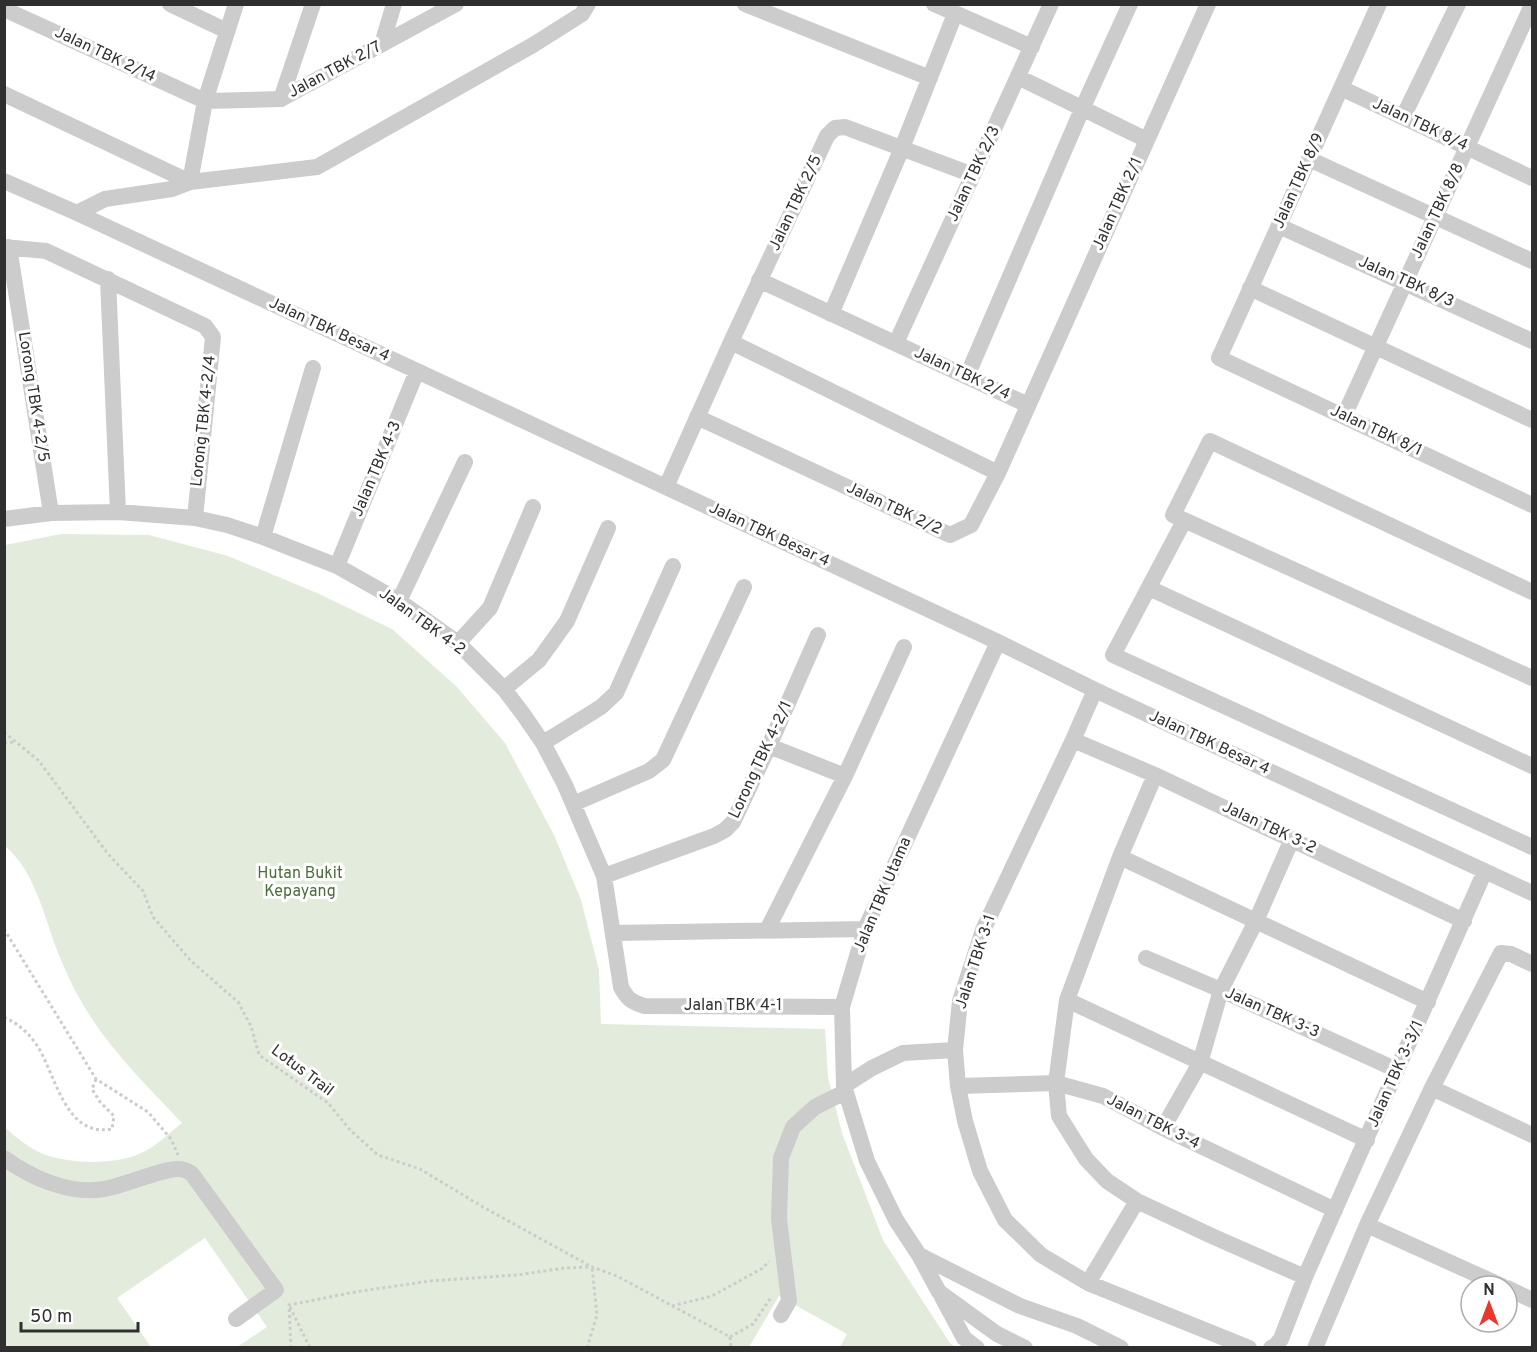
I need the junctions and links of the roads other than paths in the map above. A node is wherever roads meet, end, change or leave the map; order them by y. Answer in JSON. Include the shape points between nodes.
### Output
{"nodes":[{"id":1,"x":170,"y":4,"type":"edge"},
{"id":2,"x":236,"y":4,"type":"edge"},
{"id":3,"x":313,"y":4,"type":"edge"},
{"id":4,"x":394,"y":4,"type":"edge"},
{"id":5,"x":456,"y":4,"type":"edge"},
{"id":6,"x":588,"y":4,"type":"edge"},
{"id":7,"x":745,"y":4,"type":"edge"},
{"id":8,"x":934,"y":4,"type":"edge"},
{"id":9,"x":1051,"y":4,"type":"edge"},
{"id":10,"x":1130,"y":4,"type":"edge"},
{"id":11,"x":1208,"y":4,"type":"edge"},
{"id":12,"x":1379,"y":4,"type":"edge"},
{"id":13,"x":1458,"y":4,"type":"edge"},
{"id":14,"x":1533,"y":5,"type":"edge"},
{"id":15,"x":4,"y":9,"type":"edge"},
{"id":16,"x":955,"y":14,"type":"junction"},
{"id":17,"x":227,"y":31,"type":"junction"},
{"id":18,"x":382,"y":44,"type":"junction"},
{"id":19,"x":1032,"y":47,"type":"junction"},
{"id":20,"x":1018,"y":77,"type":"junction"},
{"id":21,"x":930,"y":78,"type":"junction"},
{"id":22,"x":1341,"y":88,"type":"junction"},
{"id":23,"x":4,"y":94,"type":"edge"},
{"id":24,"x":281,"y":99,"type":"junction"},
{"id":25,"x":205,"y":100,"type":"junction"},
{"id":26,"x":1083,"y":107,"type":"junction"},
{"id":27,"x":1403,"y":117,"type":"junction"},
{"id":28,"x":1147,"y":140,"type":"junction"},
{"id":29,"x":1467,"y":147,"type":"junction"},
{"id":30,"x":902,"y":148,"type":"junction"},
{"id":31,"x":1309,"y":159,"type":"junction"},
{"id":32,"x":973,"y":175,"type":"junction"},
{"id":33,"x":1532,"y":176,"type":"edge"},
{"id":34,"x":4,"y":181,"type":"edge"},
{"id":35,"x":190,"y":182,"type":"junction"},
{"id":36,"x":77,"y":213,"type":"junction"},
{"id":37,"x":1436,"y":216,"type":"junction"},
{"id":38,"x":1279,"y":225,"type":"junction"},
{"id":39,"x":7,"y":247,"type":"edge"},
{"id":40,"x":1533,"y":261,"type":"edge"},
{"id":41,"x":108,"y":279,"type":"junction"},
{"id":42,"x":759,"y":280,"type":"junction"},
{"id":43,"x":1406,"y":282,"type":"junction"},
{"id":44,"x":1250,"y":288,"type":"junction"},
{"id":45,"x":831,"y":314,"type":"junction"},
{"id":46,"x":1533,"y":340,"type":"edge"},
{"id":47,"x":731,"y":342,"type":"junction"},
{"id":48,"x":896,"y":343,"type":"junction"},
{"id":49,"x":1376,"y":347,"type":"junction"},
{"id":50,"x":1219,"y":357,"type":"joint"},
{"id":51,"x":313,"y":368,"type":"dead end"},
{"id":52,"x":417,"y":371,"type":"junction"},
{"id":53,"x":967,"y":376,"type":"junction"},
{"id":54,"x":1028,"y":405,"type":"junction"},
{"id":55,"x":1344,"y":416,"type":"junction"},
{"id":56,"x":697,"y":417,"type":"junction"},
{"id":57,"x":1533,"y":420,"type":"edge"},
{"id":58,"x":465,"y":462,"type":"dead end"},
{"id":59,"x":998,"y":473,"type":"junction"},
{"id":60,"x":666,"y":487,"type":"junction"},
{"id":61,"x":1533,"y":505,"type":"edge"},
{"id":62,"x":533,"y":507,"type":"dead end"},
{"id":63,"x":118,"y":512,"type":"junction"},
{"id":64,"x":51,"y":513,"type":"junction"},
{"id":65,"x":195,"y":518,"type":"junction"},
{"id":66,"x":4,"y":519,"type":"edge"},
{"id":67,"x":1184,"y":521,"type":"junction"},
{"id":68,"x":608,"y":528,"type":"dead end"},
{"id":69,"x":263,"y":537,"type":"junction"},
{"id":70,"x":337,"y":566,"type":"junction"},
{"id":71,"x":673,"y":566,"type":"dead end"},
{"id":72,"x":744,"y":587,"type":"dead end"},
{"id":73,"x":1149,"y":588,"type":"junction"},
{"id":74,"x":1533,"y":592,"type":"edge"},
{"id":75,"x":399,"y":602,"type":"junction"},
{"id":76,"x":818,"y":635,"type":"dead end"},
{"id":77,"x":998,"y":642,"type":"junction"},
{"id":78,"x":458,"y":643,"type":"junction"},
{"id":79,"x":904,"y":647,"type":"dead end"},
{"id":80,"x":1533,"y":678,"type":"edge"},
{"id":81,"x":504,"y":689,"type":"junction"},
{"id":82,"x":1095,"y":690,"type":"junction"},
{"id":83,"x":1073,"y":740,"type":"junction"},
{"id":84,"x":543,"y":742,"type":"junction"},
{"id":85,"x":769,"y":746,"type":"junction"},
{"id":86,"x":1533,"y":766,"type":"edge"},
{"id":87,"x":1155,"y":774,"type":"junction"},
{"id":88,"x":845,"y":776,"type":"junction"},
{"id":89,"x":573,"y":804,"type":"junction"},
{"id":90,"x":1292,"y":839,"type":"junction"},
{"id":91,"x":1533,"y":847,"type":"edge"},
{"id":92,"x":1120,"y":857,"type":"junction"},
{"id":93,"x":1485,"y":871,"type":"junction"},
{"id":94,"x":604,"y":876,"type":"junction"},
{"id":95,"x":1533,"y":893,"type":"edge"},
{"id":96,"x":1256,"y":921,"type":"junction"},
{"id":97,"x":1464,"y":921,"type":"junction"},
{"id":98,"x":866,"y":929,"type":"junction"},
{"id":99,"x":767,"y":930,"type":"junction"},
{"id":100,"x":613,"y":933,"type":"junction"},
{"id":101,"x":1146,"y":958,"type":"dead end"},
{"id":102,"x":1533,"y":963,"type":"edge"},
{"id":103,"x":1221,"y":990,"type":"junction"},
{"id":104,"x":626,"y":998,"type":"joint"},
{"id":105,"x":1067,"y":1000,"type":"junction"},
{"id":106,"x":1428,"y":1002,"type":"junction"},
{"id":107,"x":842,"y":1006,"type":"junction"},
{"id":108,"x":955,"y":1050,"type":"junction"},
{"id":109,"x":1200,"y":1063,"type":"junction"},
{"id":110,"x":1397,"y":1070,"type":"junction"},
{"id":111,"x":1056,"y":1083,"type":"junction"},
{"id":112,"x":958,"y":1086,"type":"junction"},
{"id":113,"x":1432,"y":1088,"type":"junction"},
{"id":114,"x":845,"y":1089,"type":"junction"},
{"id":115,"x":1163,"y":1128,"type":"junction"},
{"id":116,"x":1533,"y":1135,"type":"edge"},
{"id":117,"x":1366,"y":1140,"type":"junction"},
{"id":118,"x":4,"y":1158,"type":"edge"},
{"id":119,"x":1137,"y":1201,"type":"junction"},
{"id":120,"x":1335,"y":1210,"type":"junction"},
{"id":121,"x":1367,"y":1225,"type":"junction"},
{"id":122,"x":919,"y":1255,"type":"junction"},
{"id":123,"x":1475,"y":1274,"type":"edge"},
{"id":124,"x":1305,"y":1277,"type":"junction"},
{"id":125,"x":1088,"y":1283,"type":"junction"},
{"id":126,"x":939,"y":1292,"type":"junction"},
{"id":127,"x":1519,"y":1294,"type":"edge"},
{"id":128,"x":1533,"y":1300,"type":"edge"},
{"id":129,"x":781,"y":1315,"type":"dead end"},
{"id":130,"x":236,"y":1319,"type":"dead end"},
{"id":131,"x":977,"y":1347,"type":"edge"},
{"id":132,"x":1025,"y":1347,"type":"edge"},
{"id":133,"x":1121,"y":1347,"type":"edge"},
{"id":134,"x":1249,"y":1347,"type":"edge"},
{"id":135,"x":1271,"y":1347,"type":"edge"},
{"id":136,"x":1315,"y":1347,"type":"edge"}],
"edges":[{"from":1,"to":17,"type":"street"},
{"from":2,"to":17,"type":"street"},
{"from":3,"to":24,"type":"street"},
{"from":4,"to":18,"type":"street"},
{"from":5,"to":18,"type":"street","name":"Jalan TBK 2/7"},
{"from":6,"to":35,"type":"street","via":[[582,14],[533,45],[317,167]]},
{"from":7,"to":21,"type":"street"},
{"from":8,"to":16,"type":"street"},
{"from":9,"to":19,"type":"street","name":"Jalan TBK 2/3"},
{"from":10,"to":26,"type":"street"},
{"from":11,"to":28,"type":"street","name":"Jalan TBK 2/1"},
{"from":12,"to":22,"type":"street","name":"Jalan TBK 8/9"},
{"from":13,"to":27,"type":"street"},
{"from":14,"to":29,"type":"street","name":"Jalan TBK 8/8"},
{"from":15,"to":25,"type":"street","name":"Jalan TBK 2/14"},
{"from":16,"to":19,"type":"street"},
{"from":16,"to":21,"type":"street"},
{"from":17,"to":25,"type":"street"},
{"from":18,"to":24,"type":"street","name":"Jalan TBK 2/7"},
{"from":19,"to":20,"type":"street","name":"Jalan TBK 2/3"},
{"from":20,"to":26,"type":"street"},
{"from":20,"to":32,"type":"street","name":"Jalan TBK 2/3"},
{"from":21,"to":30,"type":"street"},
{"from":22,"to":27,"type":"street","name":"Jalan TBK 8/4"},
{"from":22,"to":31,"type":"street","name":"Jalan TBK 8/9"},
{"from":23,"to":35,"type":"street"},
{"from":24,"to":25,"type":"street","name":"Jalan TBK 2/7"},
{"from":25,"to":35,"type":"street"},
{"from":26,"to":28,"type":"street"},
{"from":26,"to":53,"type":"street"},
{"from":27,"to":29,"type":"street","name":"Jalan TBK 8/4"},
{"from":28,"to":54,"type":"street","name":"Jalan TBK 2/1"},
{"from":29,"to":33,"type":"street","name":"Jalan TBK 8/4"},
{"from":29,"to":37,"type":"street","name":"Jalan TBK 8/8"},
{"from":30,"to":32,"type":"street"},
{"from":30,"to":42,"type":"street","name":"Jalan TBK 2/5","via":[[845,127],[835,128],[827,136]]},
{"from":30,"to":45,"type":"street"},
{"from":31,"to":37,"type":"street"},
{"from":31,"to":38,"type":"street","name":"Jalan TBK 8/9"},
{"from":32,"to":48,"type":"street","name":"Jalan TBK 2/3"},
{"from":34,"to":36,"type":"street","name":"Jalan TBK Besar 4"},
{"from":35,"to":36,"type":"street","via":[[172,189],[105,199]]},
{"from":36,"to":52,"type":"street","name":"Jalan TBK Besar 4"},
{"from":37,"to":40,"type":"street"},
{"from":37,"to":43,"type":"street","name":"Jalan TBK 8/8"},
{"from":38,"to":43,"type":"street","name":"Jalan TBK 8/3"},
{"from":38,"to":44,"type":"street","name":"Jalan TBK 8/9"},
{"from":39,"to":41,"type":"street","via":[[46,251]]},
{"from":39,"to":64,"type":"street","name":"Lorong TBK 4-2/5"},
{"from":41,"to":63,"type":"street"},
{"from":41,"to":65,"type":"street","name":"Lorong TBK 4-2/4","via":[[206,326],[213,338]]},
{"from":42,"to":45,"type":"street","name":"Jalan TBK 2/4"},
{"from":42,"to":47,"type":"street","name":"Jalan TBK 2/5"},
{"from":43,"to":46,"type":"street","name":"Jalan TBK 8/3"},
{"from":43,"to":49,"type":"street","name":"Jalan TBK 8/8"},
{"from":44,"to":49,"type":"street"},
{"from":44,"to":50,"type":"street","name":"Jalan TBK 8/9"},
{"from":45,"to":48,"type":"street","name":"Jalan TBK 2/4"},
{"from":47,"to":56,"type":"street","name":"Jalan TBK 2/5"},
{"from":47,"to":59,"type":"street"},
{"from":48,"to":53,"type":"street","name":"Jalan TBK 2/4"},
{"from":49,"to":55,"type":"street","name":"Jalan TBK 8/8"},
{"from":49,"to":57,"type":"street"},
{"from":50,"to":55,"type":"street","name":"Jalan TBK 8/1"},
{"from":51,"to":69,"type":"street"},
{"from":52,"to":60,"type":"street","name":"Jalan TBK Besar 4"},
{"from":52,"to":70,"type":"street","name":"Jalan TBK 4-3"},
{"from":53,"to":54,"type":"street","name":"Jalan TBK 2/4"},
{"from":54,"to":59,"type":"street","name":"Jalan TBK 2/2"},
{"from":55,"to":61,"type":"street","name":"Jalan TBK 8/1"},
{"from":56,"to":59,"type":"street","name":"Jalan TBK 2/2","via":[[950,535],[971,525]]},
{"from":56,"to":60,"type":"street","name":"Jalan TBK 2/5"},
{"from":58,"to":75,"type":"street"},
{"from":60,"to":77,"type":"street","name":"Jalan TBK Besar 4"},
{"from":62,"to":78,"type":"street","via":[[490,608]]},
{"from":63,"to":64,"type":"street","name":"Jalan TBK 4-2"},
{"from":63,"to":65,"type":"street","name":"Jalan TBK 4-2"},
{"from":64,"to":66,"type":"street","name":"Jalan TBK 4-2"},
{"from":65,"to":69,"type":"street","name":"Jalan TBK 4-2"},
{"from":67,"to":73,"type":"street"},
{"from":67,"to":74,"type":"street","via":[[1173,515],[1210,441]]},
{"from":67,"to":80,"type":"street"},
{"from":68,"to":81,"type":"street","via":[[567,621],[539,660]]},
{"from":69,"to":70,"type":"street","name":"Jalan TBK 4-2"},
{"from":70,"to":75,"type":"street","name":"Jalan TBK 4-2"},
{"from":71,"to":84,"type":"street","via":[[616,693],[601,707]]},
{"from":72,"to":89,"type":"street","via":[[663,760],[649,771]]},
{"from":73,"to":86,"type":"street"},
{"from":73,"to":91,"type":"street","via":[[1113,655]]},
{"from":75,"to":78,"type":"street","name":"Jalan TBK 4-2"},
{"from":76,"to":85,"type":"street","name":"Lorong TBK 4-2/1"},
{"from":77,"to":82,"type":"street","name":"Jalan TBK Besar 4"},
{"from":77,"to":98,"type":"street","name":"Jalan TBK Utama"},
{"from":78,"to":81,"type":"street","name":"Jalan TBK 4-2"},
{"from":79,"to":88,"type":"street"},
{"from":81,"to":84,"type":"street","name":"Jalan TBK 4-2"},
{"from":82,"to":83,"type":"street","name":"Jalan TBK 3-1"},
{"from":82,"to":93,"type":"street","name":"Jalan TBK Besar 4"},
{"from":83,"to":87,"type":"street","name":"Jalan TBK 3-2"},
{"from":83,"to":108,"type":"street","name":"Jalan TBK 3-1","via":[[983,930],[960,1001]]},
{"from":84,"to":89,"type":"street","name":"Jalan TBK 4-2"},
{"from":85,"to":88,"type":"street"},
{"from":85,"to":94,"type":"street","name":"Lorong TBK 4-2/1","via":[[733,822],[725,830]]},
{"from":87,"to":90,"type":"street","name":"Jalan TBK 3-2"},
{"from":87,"to":92,"type":"street"},
{"from":88,"to":99,"type":"street"},
{"from":89,"to":94,"type":"street","name":"Jalan TBK 4-2"},
{"from":90,"to":96,"type":"street"},
{"from":90,"to":97,"type":"street","name":"Jalan TBK 3-2"},
{"from":92,"to":96,"type":"street"},
{"from":92,"to":105,"type":"street"},
{"from":93,"to":95,"type":"street","name":"Jalan TBK Besar 4"},
{"from":93,"to":97,"type":"street","name":"Jalan TBK 3-3/1"},
{"from":94,"to":100,"type":"street","name":"Jalan TBK 4-2"},
{"from":96,"to":103,"type":"street"},
{"from":96,"to":106,"type":"street"},
{"from":97,"to":106,"type":"street","name":"Jalan TBK 3-3/1"},
{"from":98,"to":99,"type":"street"},
{"from":98,"to":107,"type":"street","name":"Jalan TBK Utama"},
{"from":99,"to":100,"type":"street"},
{"from":100,"to":104,"type":"street","name":"Jalan TBK 4-2"},
{"from":101,"to":103,"type":"street","name":"Jalan TBK 3-3"},
{"from":102,"to":113,"type":"street","via":[[1501,953]]},
{"from":103,"to":109,"type":"street"},
{"from":103,"to":110,"type":"street","name":"Jalan TBK 3-3"},
{"from":104,"to":107,"type":"street","name":"Jalan TBK 4-1","via":[[644,1006]]},
{"from":105,"to":109,"type":"street"},
{"from":105,"to":111,"type":"street"},
{"from":106,"to":110,"type":"street","name":"Jalan TBK 3-3/1"},
{"from":107,"to":114,"type":"street","name":"Jalan TBK Utama"},
{"from":108,"to":112,"type":"street","name":"Jalan TBK 3-1"},
{"from":108,"to":114,"type":"street","via":[[903,1053],[872,1068]]},
{"from":109,"to":115,"type":"street"},
{"from":109,"to":117,"type":"street"},
{"from":110,"to":117,"type":"street","name":"Jalan TBK 3-3/1"},
{"from":111,"to":112,"type":"street","name":"Jalan TBK 3-4"},
{"from":111,"to":115,"type":"street","name":"Jalan TBK 3-4","via":[[1103,1096]]},
{"from":111,"to":119,"type":"street","via":[[1059,1116],[1086,1158],[1107,1181]]},
{"from":112,"to":125,"type":"street","name":"Jalan TBK 3-1","via":[[980,1171],[1005,1220],[1041,1255]]},
{"from":113,"to":116,"type":"street"},
{"from":113,"to":121,"type":"street"},
{"from":114,"to":122,"type":"street","name":"Jalan TBK Utama","via":[[867,1161],[896,1220]]},
{"from":114,"to":129,"type":"street","via":[[815,1107],[793,1127],[781,1158],[779,1219],[789,1301]]},
{"from":115,"to":120,"type":"street","name":"Jalan TBK 3-4"},
{"from":117,"to":120,"type":"street","name":"Jalan TBK 3-3/1"},
{"from":118,"to":130,"type":"street","via":[[35,1177],[82,1189],[121,1186],[171,1170],[192,1174],[276,1290]]},
{"from":119,"to":124,"type":"street"},
{"from":119,"to":125,"type":"street"},
{"from":120,"to":124,"type":"street","name":"Jalan TBK 3-3/1"},
{"from":121,"to":123,"type":"street"},
{"from":121,"to":136,"type":"street"},
{"from":122,"to":126,"type":"street","name":"Jalan TBK Utama"},
{"from":122,"to":133,"type":"street","via":[[1020,1306]]},
{"from":124,"to":135,"type":"street","via":[[1281,1339]]},
{"from":125,"to":134,"type":"street","name":"Jalan TBK 3-1"},
{"from":126,"to":131,"type":"street","name":"Jalan TBK Utama","via":[[964,1338]]},
{"from":126,"to":132,"type":"street","via":[[997,1334]]},
{"from":127,"to":128,"type":"street"}]}
